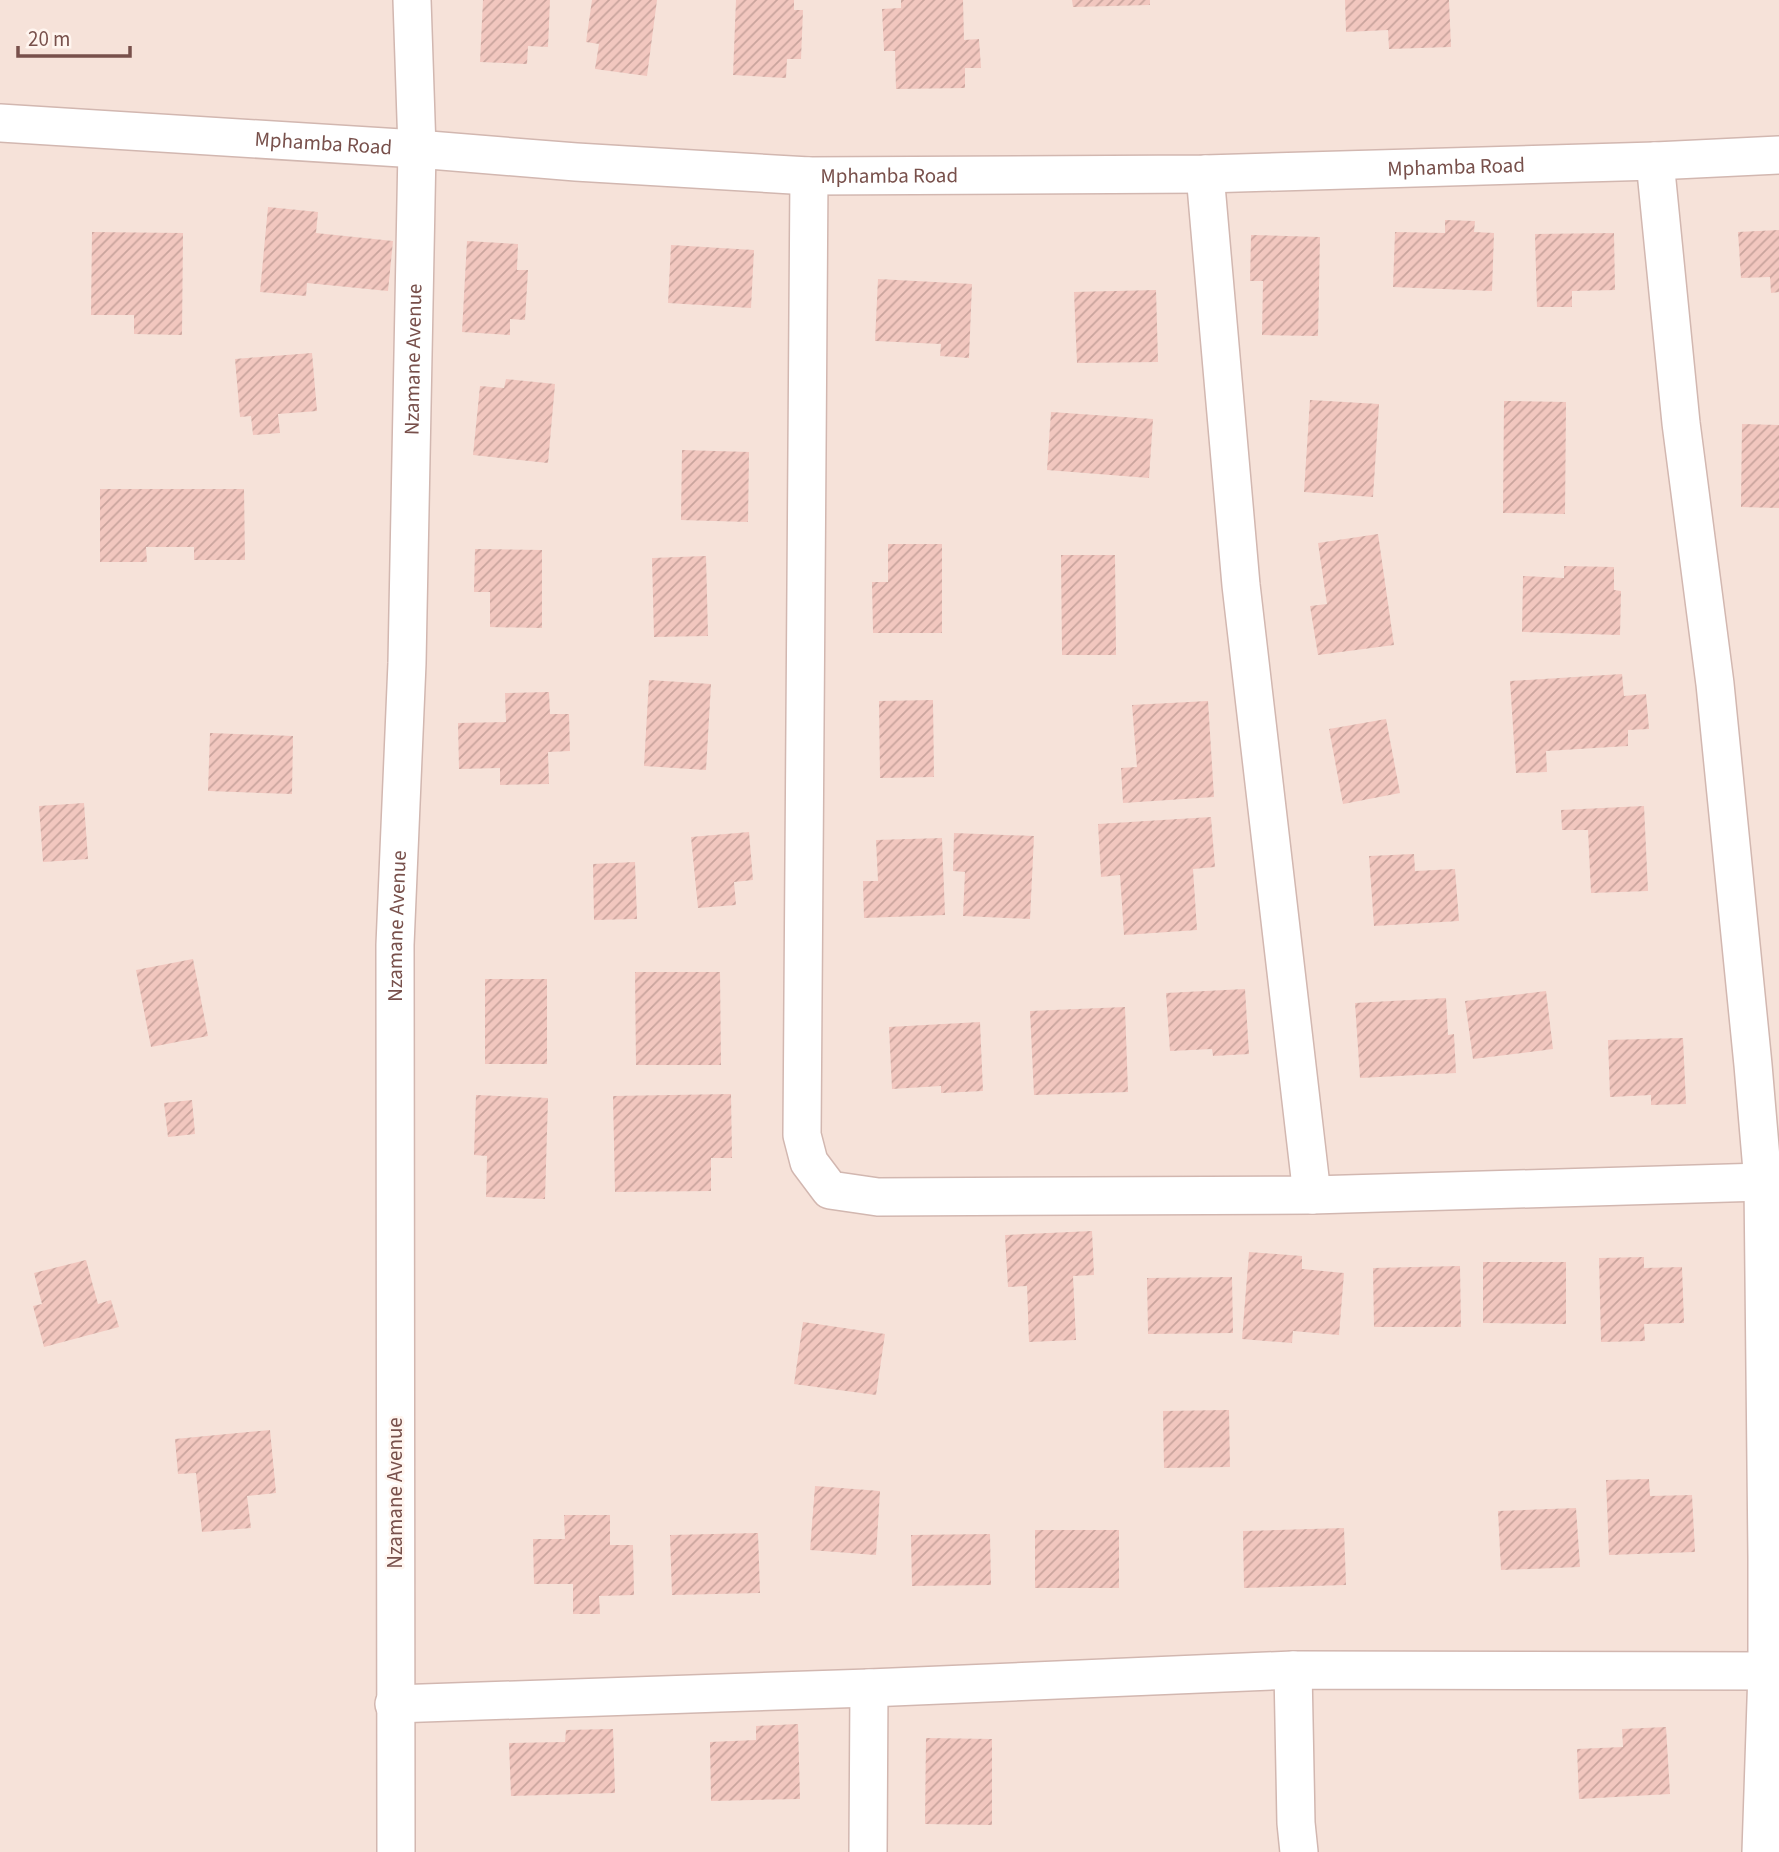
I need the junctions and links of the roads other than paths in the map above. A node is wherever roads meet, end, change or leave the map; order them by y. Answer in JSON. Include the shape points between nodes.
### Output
{"nodes":[{"id":1,"x":412,"y":0,"type":"edge"},
{"id":2,"x":0,"y":123,"type":"edge"},
{"id":3,"x":417,"y":149,"type":"junction"},
{"id":4,"x":1779,"y":155,"type":"edge"},
{"id":5,"x":1655,"y":161,"type":"junction"},
{"id":6,"x":1205,"y":174,"type":"junction"},
{"id":7,"x":809,"y":176,"type":"junction"},
{"id":8,"x":1763,"y":1182,"type":"junction"},
{"id":9,"x":1312,"y":1195,"type":"junction"},
{"id":10,"x":1293,"y":1670,"type":"junction"},
{"id":11,"x":1767,"y":1671,"type":"junction"},
{"id":12,"x":869,"y":1688,"type":"junction"},
{"id":13,"x":394,"y":1704,"type":"junction"},
{"id":14,"x":396,"y":1852,"type":"edge"},
{"id":15,"x":868,"y":1852,"type":"edge"},
{"id":16,"x":1298,"y":1852,"type":"edge"},
{"id":17,"x":1761,"y":1852,"type":"edge"}],
"edges":[{"from":1,"to":3,"type":"street","name":"Nzamane Avenue"},
{"from":2,"to":3,"type":"street","name":"Mphamba Road"},
{"from":3,"to":7,"type":"street","name":"Mphamba Road"},
{"from":3,"to":13,"type":"street","name":"Nzamane Avenue","via":[[407,663],[395,944]]},
{"from":4,"to":5,"type":"street","name":"Mphamba Road"},
{"from":5,"to":6,"type":"street","name":"Mphamba Road"},
{"from":5,"to":8,"type":"street","via":[[1681,423],[1715,684]]},
{"from":6,"to":7,"type":"street","name":"Mphamba Road"},
{"from":6,"to":9,"type":"street","via":[[1241,585]]},
{"from":7,"to":9,"type":"street","via":[[802,1135],[809,1163],[830,1190],[878,1198]]},
{"from":8,"to":9,"type":"street"},
{"from":8,"to":11,"type":"street"},
{"from":10,"to":11,"type":"street"},
{"from":10,"to":12,"type":"street"},
{"from":10,"to":16,"type":"street"},
{"from":11,"to":17,"type":"street"},
{"from":12,"to":13,"type":"street"},
{"from":12,"to":15,"type":"street"},
{"from":13,"to":14,"type":"street","name":"Nzamane Avenue"}]}
